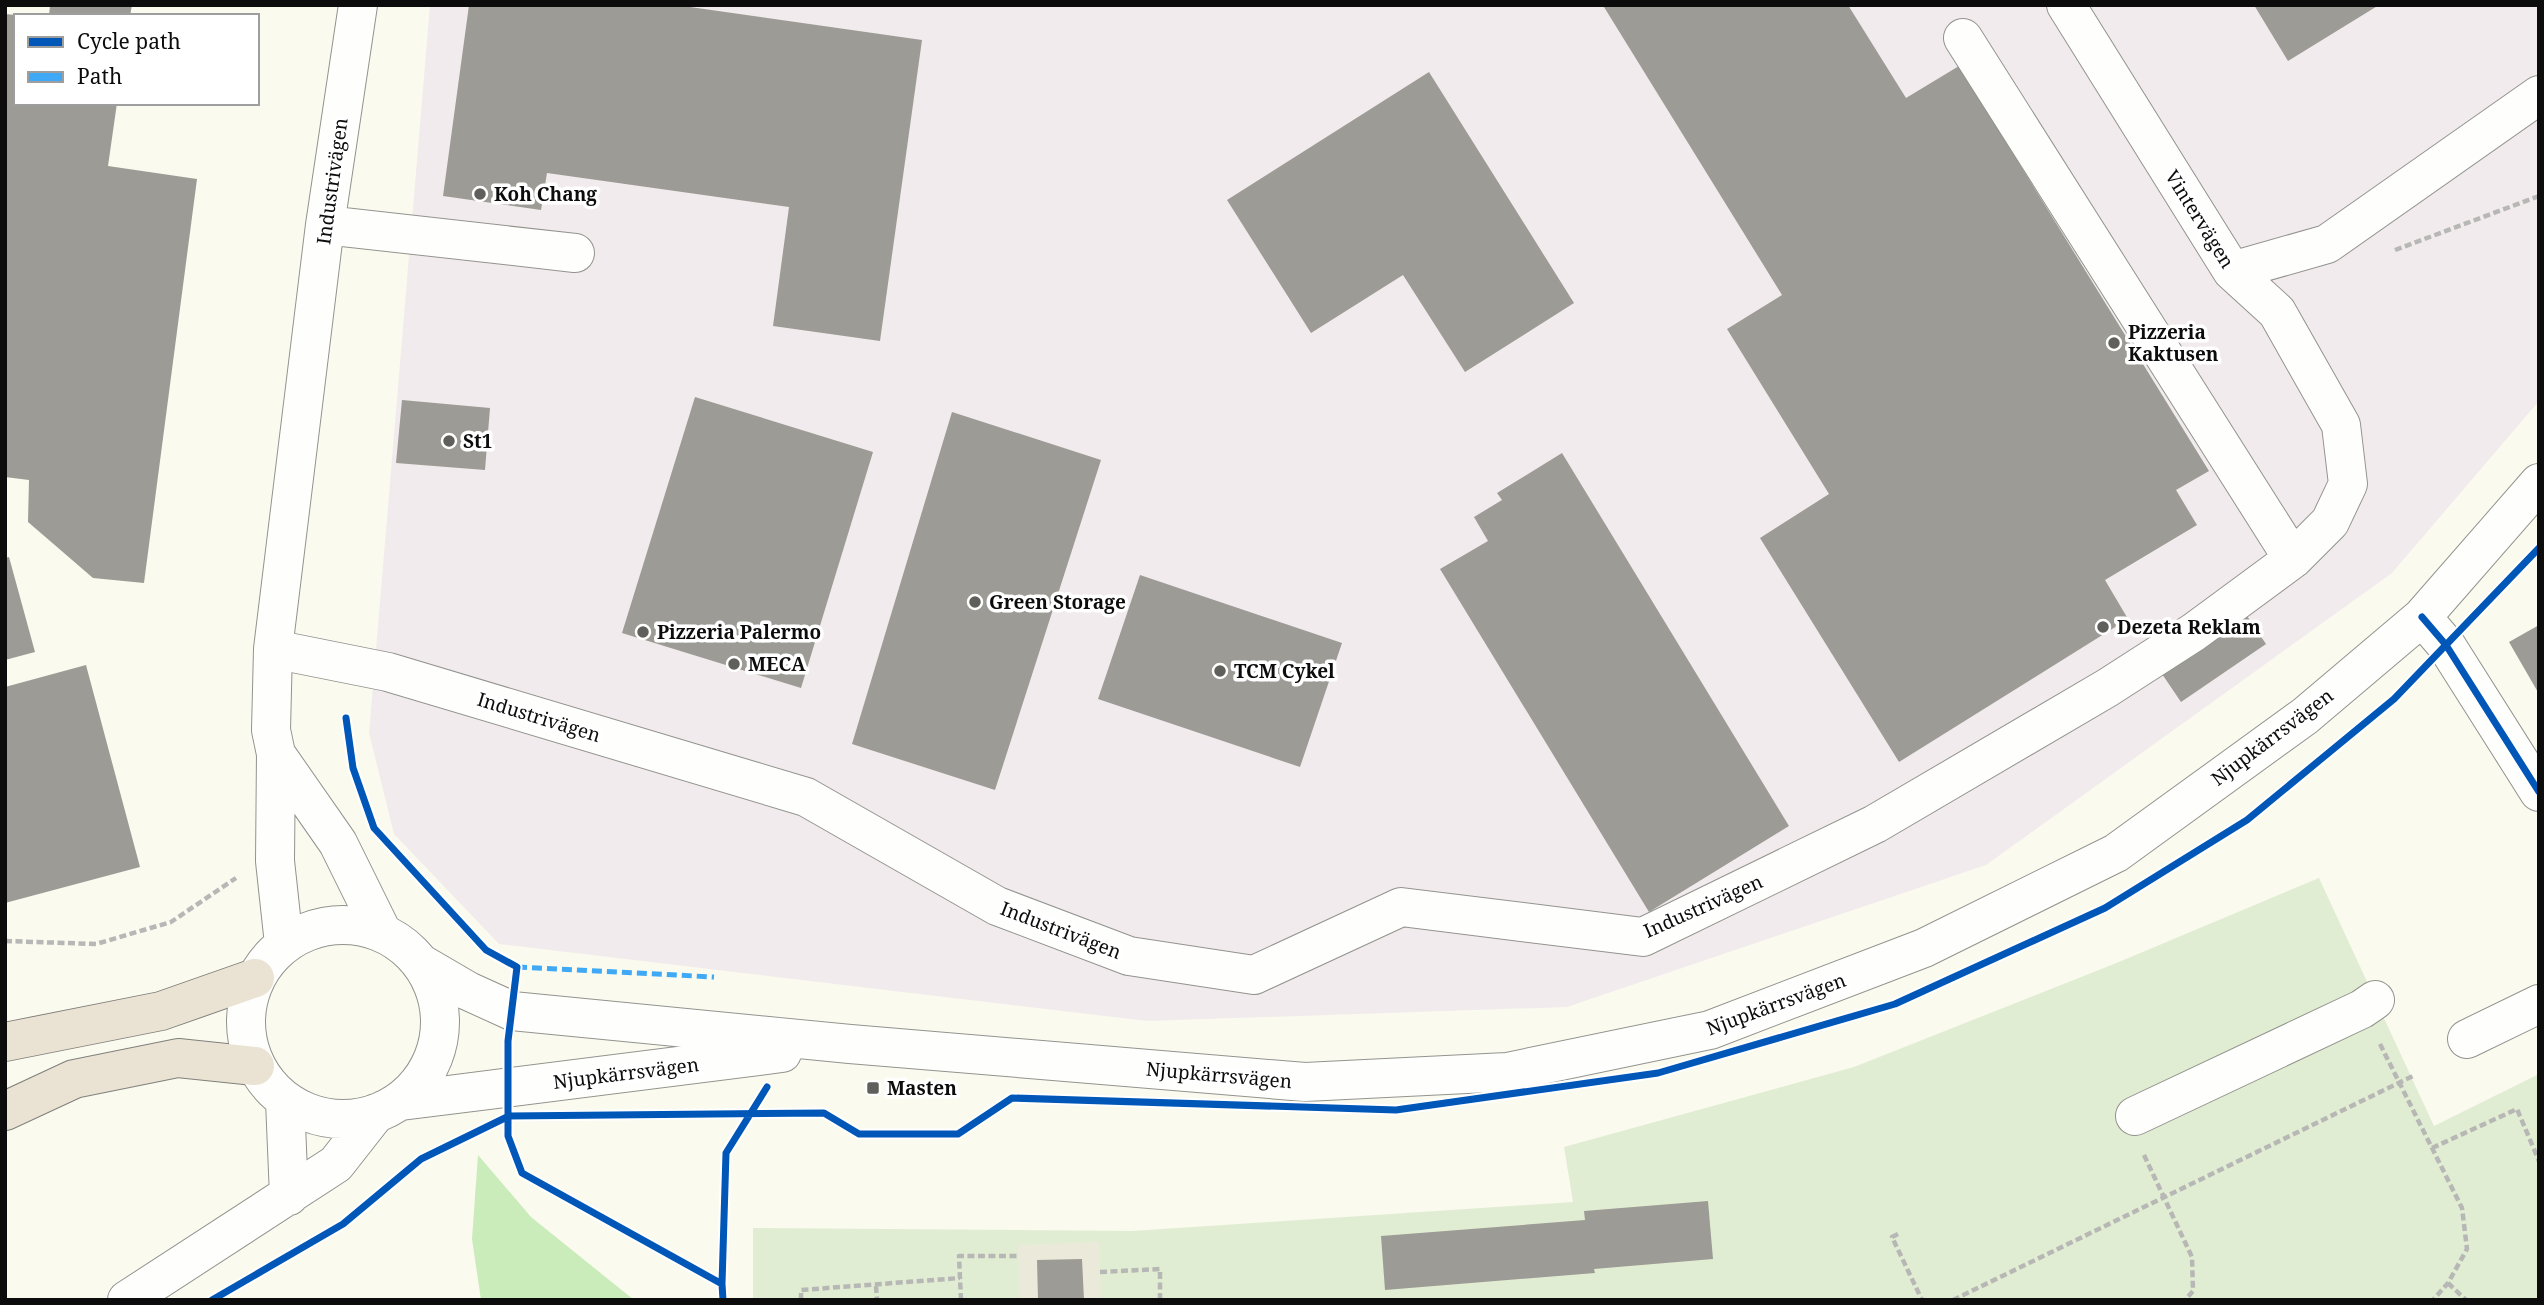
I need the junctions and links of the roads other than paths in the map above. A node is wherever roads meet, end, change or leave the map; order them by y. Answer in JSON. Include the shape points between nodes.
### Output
{"nodes":[{"id":1,"x":358,"y":5,"type":"edge"},
{"id":2,"x":2066,"y":5,"type":"edge"},
{"id":3,"x":1963,"y":38,"type":"dead end"},
{"id":4,"x":2539,"y":95,"type":"edge"},
{"id":5,"x":325,"y":225,"type":"junction"},
{"id":6,"x":575,"y":253,"type":"dead end"},
{"id":7,"x":2232,"y":271,"type":"junction"},
{"id":8,"x":2341,"y":425,"type":"joint"},
{"id":9,"x":2539,"y":483,"type":"edge"},
{"id":10,"x":2293,"y":559,"type":"junction"},
{"id":11,"x":2422,"y":617,"type":"junction"},
{"id":12,"x":273,"y":649,"type":"junction"},
{"id":13,"x":276,"y":754,"type":"junction"},
{"id":14,"x":2539,"y":792,"type":"edge"},
{"id":15,"x":382,"y":932,"type":"junction"},
{"id":16,"x":284,"y":944,"type":"junction"},
{"id":17,"x":420,"y":963,"type":"junction"},
{"id":18,"x":256,"y":978,"type":"junction"},
{"id":19,"x":2539,"y":1004,"type":"edge"},
{"id":20,"x":2369,"y":1005,"type":"road end"},
{"id":21,"x":2467,"y":1039,"type":"dead end"},
{"id":22,"x":5,"y":1042,"type":"edge"},
{"id":23,"x":850,"y":1044,"type":"junction"},
{"id":24,"x":255,"y":1066,"type":"junction"},
{"id":25,"x":285,"y":1101,"type":"junction"},
{"id":26,"x":389,"y":1107,"type":"junction"},
{"id":27,"x":5,"y":1111,"type":"edge"},
{"id":28,"x":2138,"y":1133,"type":"road end"},
{"id":29,"x":289,"y":1196,"type":"junction"},
{"id":30,"x":136,"y":1298,"type":"edge"}],
"edges":[{"from":1,"to":5,"type":"street","name":"Industrivägen"},
{"from":2,"to":7,"type":"street","name":"Vintervägen"},
{"from":3,"to":10,"type":"street"},
{"from":4,"to":7,"type":"street","via":[[2328,244]]},
{"from":5,"to":6,"type":"street"},
{"from":5,"to":12,"type":"street","name":"Industrivägen"},
{"from":7,"to":8,"type":"street","name":"Vintervägen","via":[[2277,312]]},
{"from":8,"to":10,"type":"street","name":"Industrivägen","via":[[2348,484],[2330,522]]},
{"from":9,"to":11,"type":"street","name":"Njupkärrsvägen"},
{"from":10,"to":12,"type":"street","name":"Industrivägen","via":[[2108,688],[1856,834],[1643,937],[1401,906],[1254,975],[1129,956],[1009,911],[806,797],[388,672]]},
{"from":11,"to":14,"type":"street","via":[[2446,645]]},
{"from":11,"to":23,"type":"street","name":"Njupkärrsvägen","via":[[2305,716],[2116,853],[1923,948],[1710,1030],[1507,1072],[1305,1082]]},
{"from":12,"to":13,"type":"street","name":"Industrivägen","via":[[271,730]]},
{"from":13,"to":15,"type":"street","name":"Industrivägen","via":[[338,843]]},
{"from":13,"to":16,"type":"street","name":"Industrivägen","via":[[275,861]]},
{"from":15,"to":16,"type":"street","via":[[326,925]]},
{"from":15,"to":17,"type":"street"},
{"from":16,"to":18,"type":"street"},
{"from":17,"to":23,"type":"street","name":"Njupkärrsvägen","via":[[512,1011]]},
{"from":17,"to":26,"type":"street","via":[[437,999],[439,1037],[420,1082]]},
{"from":18,"to":22,"type":"highway","via":[[161,1011]]},
{"from":18,"to":24,"type":"street","via":[[247,1002],[245,1027]]},
{"from":19,"to":21,"type":"street"},
{"from":20,"to":28,"type":"street"},
{"from":23,"to":26,"type":"street","name":"Njupkärrsvägen"},
{"from":24,"to":25,"type":"street"},
{"from":24,"to":27,"type":"highway","via":[[178,1058],[74,1079]]},
{"from":25,"to":26,"type":"street","via":[[328,1119],[353,1119]]},
{"from":25,"to":29,"type":"street"},
{"from":26,"to":29,"type":"street","via":[[336,1164]]},
{"from":29,"to":30,"type":"street"}]}
